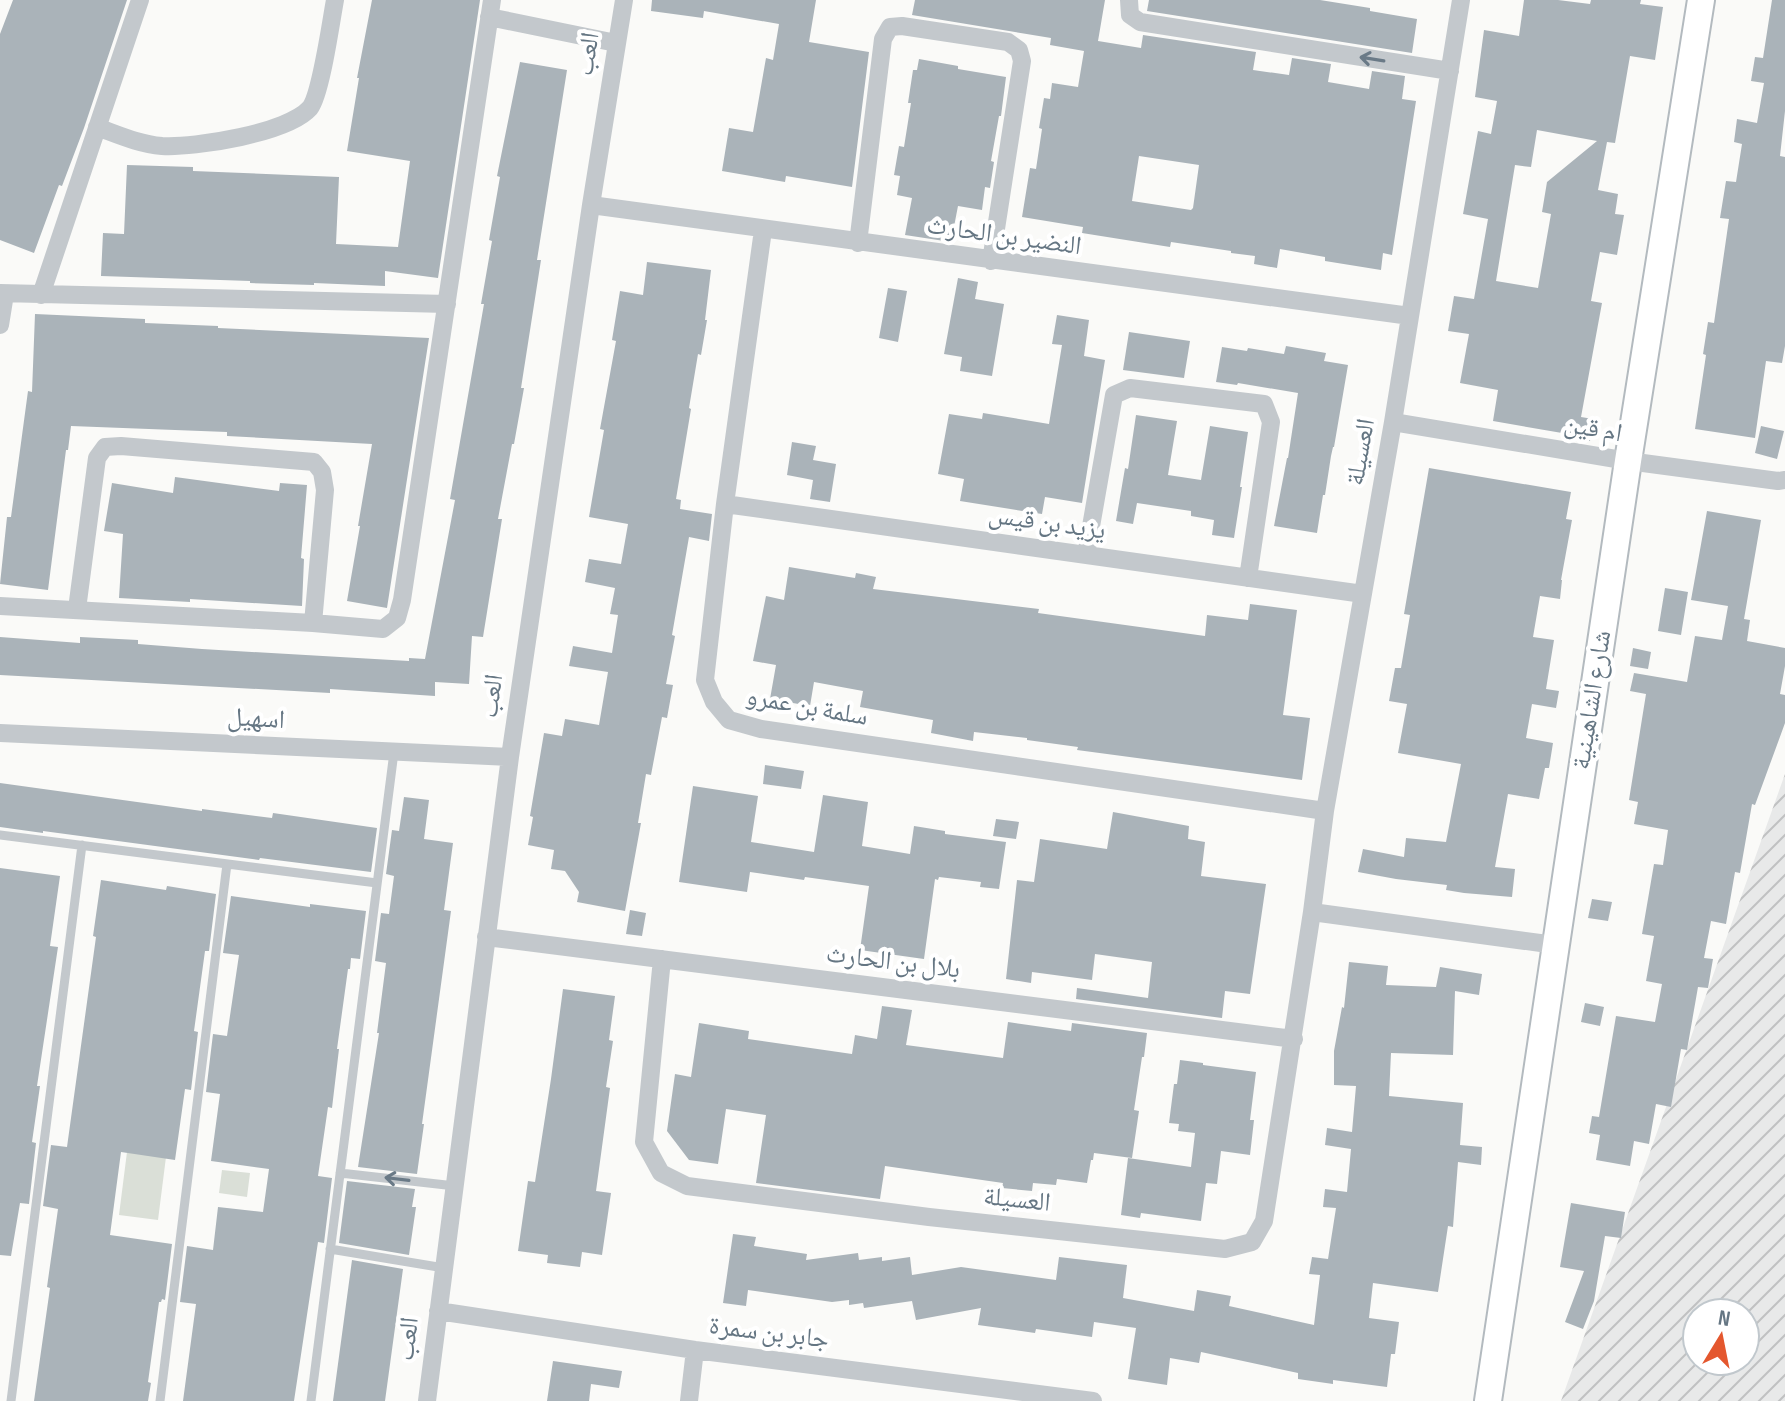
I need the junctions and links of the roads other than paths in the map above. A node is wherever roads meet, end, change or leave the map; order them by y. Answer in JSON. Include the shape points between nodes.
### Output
{"nodes":[{"id":1,"x":140,"y":0,"type":"edge"},
{"id":2,"x":335,"y":0,"type":"edge"},
{"id":3,"x":624,"y":0,"type":"edge"},
{"id":4,"x":1129,"y":0,"type":"edge"},
{"id":5,"x":1461,"y":0,"type":"edge"},
{"id":6,"x":1701,"y":0,"type":"edge"},
{"id":7,"x":491,"y":8,"type":"edge"},
{"id":8,"x":616,"y":43,"type":"junction"},
{"id":9,"x":1450,"y":71,"type":"junction"},
{"id":10,"x":97,"y":127,"type":"junction"},
{"id":11,"x":591,"y":205,"type":"junction"},
{"id":12,"x":763,"y":230,"type":"junction"},
{"id":13,"x":858,"y":243,"type":"junction"},
{"id":14,"x":991,"y":261,"type":"junction"},
{"id":15,"x":2,"y":293,"type":"edge"},
{"id":16,"x":41,"y":295,"type":"junction"},
{"id":17,"x":447,"y":304,"type":"junction"},
{"id":18,"x":1410,"y":316,"type":"junction"},
{"id":19,"x":0,"y":325,"type":"edge"},
{"id":20,"x":1393,"y":422,"type":"junction"},
{"id":21,"x":1628,"y":461,"type":"junction"},
{"id":22,"x":1785,"y":480,"type":"edge"},
{"id":23,"x":725,"y":504,"type":"junction"},
{"id":24,"x":1086,"y":555,"type":"junction"},
{"id":25,"x":1248,"y":578,"type":"junction"},
{"id":26,"x":1363,"y":594,"type":"junction"},
{"id":27,"x":0,"y":606,"type":"edge"},
{"id":28,"x":77,"y":609,"type":"junction"},
{"id":29,"x":313,"y":623,"type":"junction"},
{"id":30,"x":0,"y":733,"type":"edge"},
{"id":31,"x":394,"y":752,"type":"junction"},
{"id":32,"x":510,"y":757,"type":"junction"},
{"id":33,"x":1325,"y":811,"type":"junction"},
{"id":34,"x":0,"y":835,"type":"edge"},
{"id":35,"x":82,"y":845,"type":"junction"},
{"id":36,"x":227,"y":864,"type":"junction"},
{"id":37,"x":377,"y":883,"type":"junction"},
{"id":38,"x":1312,"y":912,"type":"junction"},
{"id":39,"x":486,"y":937,"type":"junction"},
{"id":40,"x":1555,"y":945,"type":"junction"},
{"id":41,"x":662,"y":959,"type":"junction"},
{"id":42,"x":1294,"y":1039,"type":"junction"},
{"id":43,"x":340,"y":1173,"type":"junction"},
{"id":44,"x":455,"y":1186,"type":"junction"},
{"id":45,"x":330,"y":1249,"type":"junction"},
{"id":46,"x":444,"y":1268,"type":"junction"},
{"id":47,"x":438,"y":1311,"type":"junction"},
{"id":48,"x":695,"y":1350,"type":"junction"},
{"id":49,"x":963,"y":1393,"type":"edge"},
{"id":50,"x":11,"y":1401,"type":"edge"},
{"id":51,"x":160,"y":1401,"type":"edge"},
{"id":52,"x":311,"y":1401,"type":"edge"},
{"id":53,"x":427,"y":1401,"type":"edge"},
{"id":54,"x":689,"y":1401,"type":"edge"},
{"id":55,"x":1093,"y":1401,"type":"edge"},
{"id":56,"x":1488,"y":1401,"type":"edge"}],
"edges":[{"from":1,"to":10,"type":"street"},
{"from":2,"to":10,"type":"street","via":[[318,91],[310,108],[292,120],[244,137],[191,145],[132,141]]},
{"from":3,"to":8,"type":"street","name":"العب"},
{"from":9,"to":4,"type":"street","one_way":true,"via":[[1140,22],[1130,15]]},
{"from":5,"to":9,"type":"street","name":"العسيلة"},
{"from":6,"to":21,"type":"street","name":"شارع الشاهينية"},
{"from":7,"to":8,"type":"street"},
{"from":7,"to":17,"type":"street"},
{"from":8,"to":11,"type":"street","name":"العب"},
{"from":9,"to":18,"type":"street","name":"العسيلة"},
{"from":10,"to":16,"type":"street"},
{"from":11,"to":12,"type":"street","name":"النضير بن الحارث"},
{"from":11,"to":32,"type":"street","name":"العب"},
{"from":12,"to":13,"type":"street","name":"النضير بن الحارث"},
{"from":12,"to":23,"type":"street","name":"سلمة بن عمرو"},
{"from":13,"to":14,"type":"street","name":"النضير بن الحارث"},
{"from":13,"to":14,"type":"street","via":[[883,39],[890,27],[902,26],[1008,42],[1019,50],[1022,61]]},
{"from":14,"to":18,"type":"street","name":"النضير بن الحارث"},
{"from":15,"to":16,"type":"street"},
{"from":15,"to":19,"type":"street"},
{"from":16,"to":17,"type":"street"},
{"from":17,"to":29,"type":"street","via":[[397,618],[383,629]]},
{"from":18,"to":20,"type":"street","name":"العسيلة"},
{"from":20,"to":21,"type":"street","name":"ام قين"},
{"from":20,"to":26,"type":"street","name":"العسيلة"},
{"from":21,"to":22,"type":"street","name":"ام قين"},
{"from":21,"to":40,"type":"street","name":"شارع الشاهينية"},
{"from":23,"to":24,"type":"street","name":"يزيد بن قيس"},
{"from":23,"to":33,"type":"street","name":"سلمة بن عمرو","via":[[705,680],[729,720],[761,729]]},
{"from":24,"to":25,"type":"street","name":"يزيد بن قيس"},
{"from":24,"to":25,"type":"street","via":[[1114,395],[1130,388],[1264,404],[1271,422]]},
{"from":25,"to":26,"type":"street","name":"يزيد بن قيس"},
{"from":26,"to":33,"type":"street","name":"العسيلة"},
{"from":27,"to":28,"type":"street"},
{"from":28,"to":29,"type":"street"},
{"from":28,"to":29,"type":"street","via":[[97,458],[105,447],[121,446],[314,462],[325,490]]},
{"from":30,"to":31,"type":"street","name":"اسهيل"},
{"from":31,"to":32,"type":"street","name":"اسهيل"},
{"from":31,"to":37,"type":"lane"},
{"from":32,"to":39,"type":"street","name":"العب"},
{"from":33,"to":38,"type":"street","name":"العسيلة"},
{"from":34,"to":35,"type":"lane"},
{"from":35,"to":36,"type":"lane"},
{"from":35,"to":50,"type":"lane"},
{"from":36,"to":37,"type":"lane"},
{"from":36,"to":51,"type":"lane"},
{"from":37,"to":43,"type":"lane"},
{"from":38,"to":40,"type":"street"},
{"from":38,"to":42,"type":"street","name":"العسيلة"},
{"from":39,"to":41,"type":"street","name":"بلال بن الحارث"},
{"from":39,"to":44,"type":"street","name":"العب"},
{"from":40,"to":56,"type":"street","name":"شارع الشاهينية"},
{"from":41,"to":42,"type":"street","name":"بلال بن الحارث"},
{"from":41,"to":42,"type":"street","name":"العسيلة","via":[[644,1142],[661,1173],[687,1186],[929,1217],[1225,1249],[1252,1242],[1264,1221]]},
{"from":44,"to":43,"type":"lane","one_way":true},
{"from":43,"to":45,"type":"lane"},
{"from":44,"to":46,"type":"street","name":"العب"},
{"from":45,"to":46,"type":"lane"},
{"from":45,"to":52,"type":"lane"},
{"from":46,"to":47,"type":"street","name":"العب"},
{"from":47,"to":48,"type":"street","name":"جابر بن سمرة"},
{"from":47,"to":53,"type":"street","name":"العب"},
{"from":48,"to":49,"type":"street","name":"جابر بن سمرة"},
{"from":48,"to":54,"type":"street"},
{"from":49,"to":55,"type":"street","name":"جابر بن سمرة"}]}
